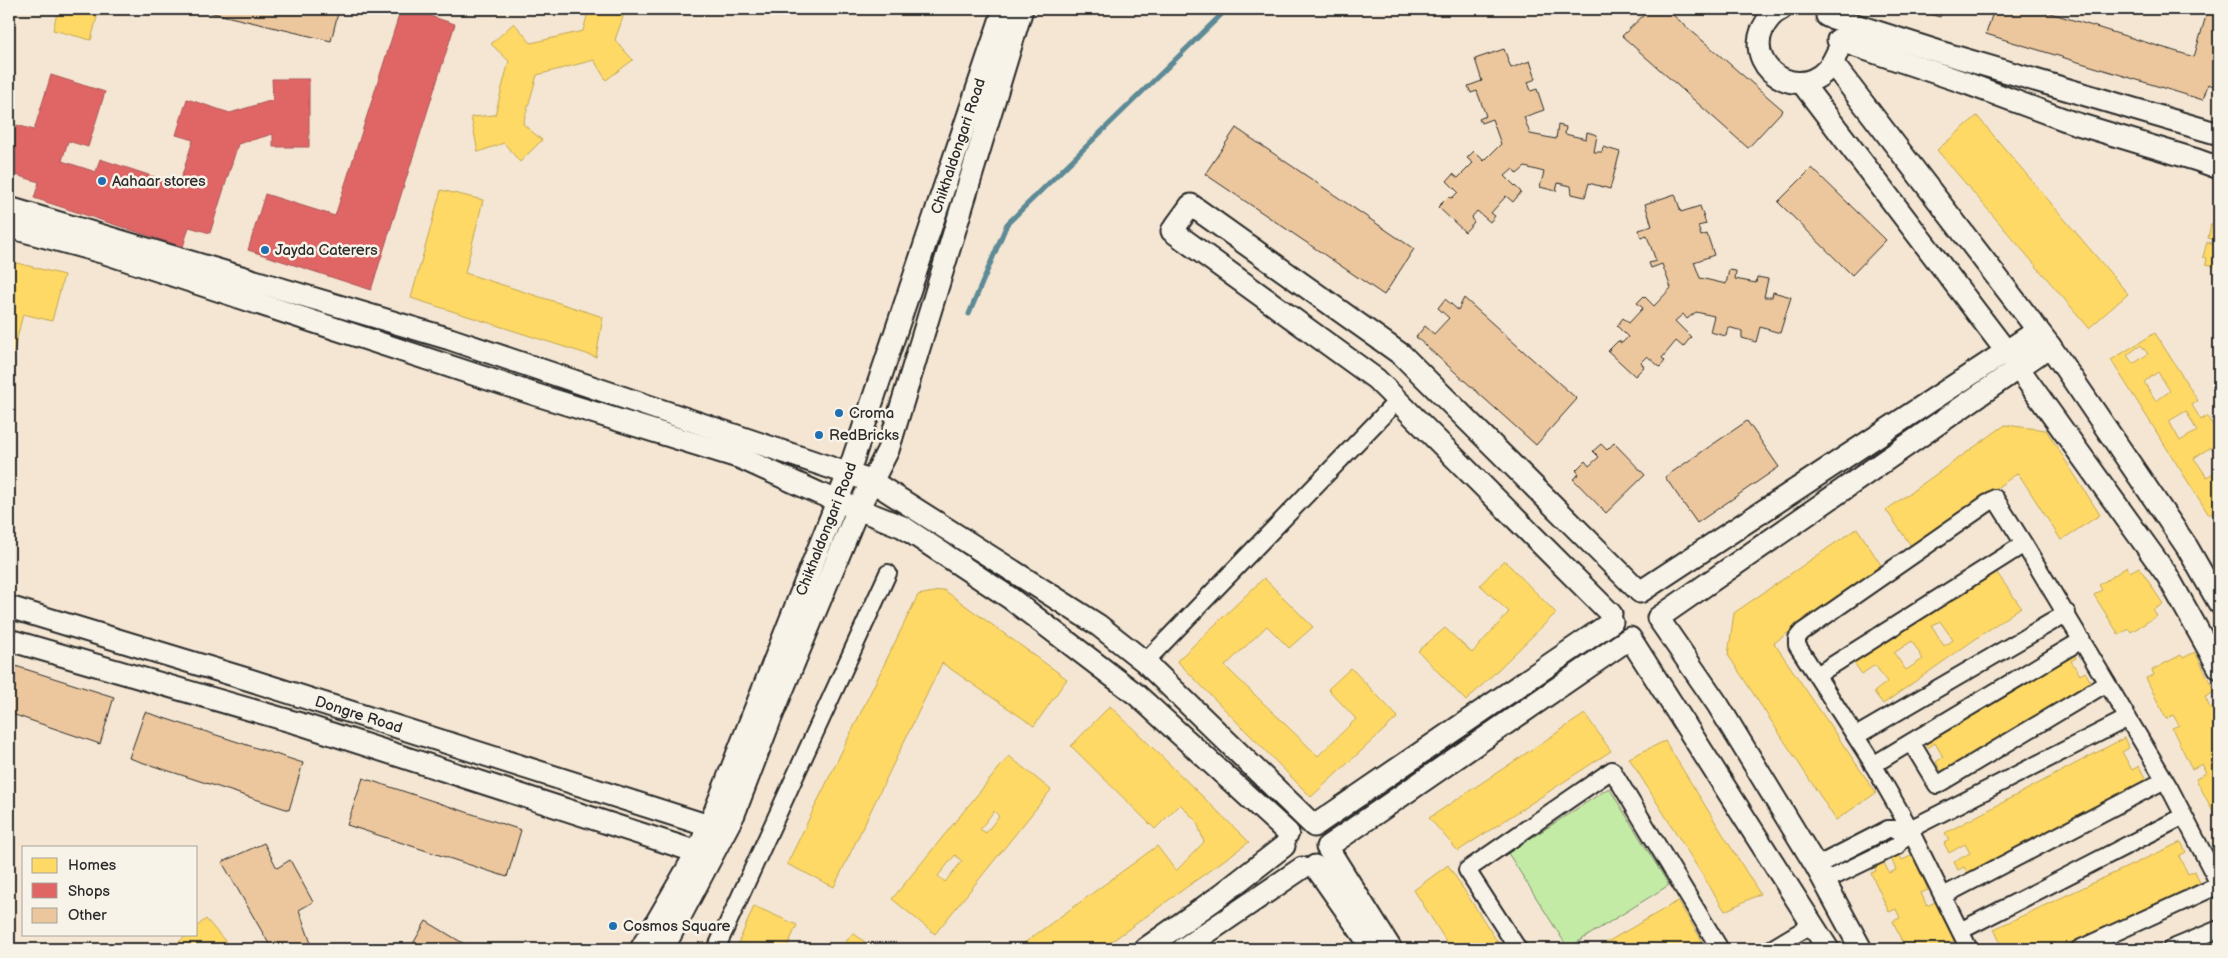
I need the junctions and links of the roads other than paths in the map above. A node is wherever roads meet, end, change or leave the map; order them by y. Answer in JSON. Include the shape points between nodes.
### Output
{"nodes":[{"id":1,"x":1004,"y":9,"type":"edge"},
{"id":2,"x":1022,"y":9,"type":"edge"},
{"id":3,"x":1781,"y":9,"type":"edge"},
{"id":4,"x":1822,"y":12,"type":"edge"},
{"id":5,"x":1838,"y":40,"type":"junction"},
{"id":6,"x":1833,"y":64,"type":"junction"},
{"id":7,"x":1802,"y":83,"type":"junction"},
{"id":8,"x":2219,"y":134,"type":"edge"},
{"id":9,"x":2219,"y":168,"type":"edge"},
{"id":10,"x":9,"y":208,"type":"edge"},
{"id":11,"x":9,"y":227,"type":"edge"},
{"id":12,"x":2044,"y":338,"type":"junction"},
{"id":13,"x":2012,"y":360,"type":"junction"},
{"id":14,"x":1397,"y":401,"type":"junction"},
{"id":15,"x":848,"y":474,"type":"junction"},
{"id":16,"x":873,"y":482,"type":"junction"},
{"id":17,"x":836,"y":500,"type":"junction"},
{"id":18,"x":858,"y":508,"type":"junction"},
{"id":19,"x":2024,"y":544,"type":"junction"},
{"id":20,"x":2193,"y":557,"type":"junction"},
{"id":21,"x":888,"y":573,"type":"dead end"},
{"id":22,"x":2167,"y":575,"type":"junction"},
{"id":23,"x":1640,"y":592,"type":"junction"},
{"id":24,"x":2219,"y":604,"type":"edge"},
{"id":25,"x":9,"y":607,"type":"edge"},
{"id":26,"x":2067,"y":613,"type":"junction"},
{"id":27,"x":1612,"y":618,"type":"junction"},
{"id":28,"x":1658,"y":618,"type":"junction"},
{"id":29,"x":1630,"y":638,"type":"junction"},
{"id":30,"x":9,"y":640,"type":"edge"},
{"id":31,"x":2082,"y":640,"type":"junction"},
{"id":32,"x":1145,"y":662,"type":"junction"},
{"id":33,"x":2219,"y":668,"type":"edge"},
{"id":34,"x":1817,"y":675,"type":"junction"},
{"id":35,"x":2107,"y":683,"type":"junction"},
{"id":36,"x":2128,"y":718,"type":"junction"},
{"id":37,"x":1856,"y":736,"type":"junction"},
{"id":38,"x":1911,"y":742,"type":"junction"},
{"id":39,"x":1873,"y":764,"type":"junction"},
{"id":40,"x":2165,"y":780,"type":"junction"},
{"id":41,"x":2184,"y":816,"type":"junction"},
{"id":42,"x":709,"y":826,"type":"junction"},
{"id":43,"x":1314,"y":826,"type":"junction"},
{"id":44,"x":1910,"y":829,"type":"junction"},
{"id":45,"x":1286,"y":840,"type":"junction"},
{"id":46,"x":1327,"y":847,"type":"junction"},
{"id":47,"x":697,"y":852,"type":"junction"},
{"id":48,"x":1308,"y":867,"type":"junction"},
{"id":49,"x":1820,"y":874,"type":"junction"},
{"id":50,"x":2219,"y":884,"type":"edge"},
{"id":51,"x":1943,"y":896,"type":"junction"},
{"id":52,"x":1813,"y":924,"type":"junction"},
{"id":53,"x":2219,"y":929,"type":"edge"},
{"id":54,"x":1960,"y":931,"type":"junction"},
{"id":55,"x":641,"y":949,"type":"edge"},
{"id":56,"x":663,"y":949,"type":"edge"},
{"id":57,"x":716,"y":949,"type":"edge"},
{"id":58,"x":1145,"y":949,"type":"edge"},
{"id":59,"x":1183,"y":949,"type":"edge"},
{"id":60,"x":1372,"y":949,"type":"edge"},
{"id":61,"x":1391,"y":949,"type":"edge"},
{"id":62,"x":1518,"y":949,"type":"edge"},
{"id":63,"x":1719,"y":949,"type":"edge"},
{"id":64,"x":1771,"y":949,"type":"edge"},
{"id":65,"x":1828,"y":949,"type":"edge"},
{"id":66,"x":1861,"y":949,"type":"edge"},
{"id":67,"x":1969,"y":949,"type":"edge"},
{"id":68,"x":2079,"y":949,"type":"edge"},
{"id":69,"x":2172,"y":949,"type":"edge"}],
"edges":[{"from":1,"to":15,"type":"street","name":"Chikhaldongari Road"},
{"from":2,"to":16,"type":"street","name":"Chikhaldongari Road","via":[[888,450]]},
{"from":3,"to":7,"type":"street","via":[[1767,20],[1761,32],[1762,57],[1778,77]]},
{"from":4,"to":5,"type":"street","via":[[1834,27]]},
{"from":4,"to":8,"type":"street","via":[[1943,53]]},
{"from":5,"to":6,"type":"street"},
{"from":5,"to":9,"type":"street","via":[[2071,122]]},
{"from":6,"to":7,"type":"street","via":[[1825,74]]},
{"from":6,"to":12,"type":"street"},
{"from":7,"to":13,"type":"street"},
{"from":10,"to":15,"type":"street","via":[[450,338]]},
{"from":11,"to":17,"type":"street","via":[[105,253],[537,395],[741,458]]},
{"from":12,"to":13,"type":"street"},
{"from":12,"to":20,"type":"street"},
{"from":13,"to":22,"type":"street"},
{"from":13,"to":23,"type":"street"},
{"from":13,"to":28,"type":"street"},
{"from":14,"to":23,"type":"street","via":[[1376,379],[1172,231],[1191,205],[1402,354]]},
{"from":14,"to":27,"type":"street"},
{"from":14,"to":32,"type":"street"},
{"from":15,"to":16,"type":"street"},
{"from":15,"to":17,"type":"street","name":"Chikhaldongari Road"},
{"from":16,"to":18,"type":"street","name":"Chikhaldongari Road"},
{"from":16,"to":32,"type":"street","via":[[1098,625]]},
{"from":17,"to":18,"type":"street"},
{"from":17,"to":42,"type":"street","name":"Chikhaldongari Road"},
{"from":18,"to":45,"type":"street","via":[[903,527],[1010,598],[1137,695]]},
{"from":18,"to":56,"type":"street","name":"Chikhaldongari Road","via":[[734,814]]},
{"from":19,"to":26,"type":"street"},
{"from":19,"to":34,"type":"street"},
{"from":19,"to":34,"type":"street","via":[[1995,498],[1802,632],[1797,638],[1797,645]]},
{"from":20,"to":22,"type":"street"},
{"from":20,"to":24,"type":"street"},
{"from":21,"to":57,"type":"street"},
{"from":22,"to":33,"type":"street"},
{"from":23,"to":27,"type":"street","via":[[1620,596],[1612,607]]},
{"from":23,"to":28,"type":"street","via":[[1652,599]]},
{"from":25,"to":42,"type":"street","name":"Dongre Road"},
{"from":26,"to":31,"type":"street"},
{"from":26,"to":37,"type":"street"},
{"from":27,"to":29,"type":"street","via":[[1622,635]]},
{"from":27,"to":43,"type":"street"},
{"from":28,"to":29,"type":"street","via":[[1651,632]]},
{"from":28,"to":49,"type":"street","via":[[1718,705]]},
{"from":29,"to":46,"type":"street"},
{"from":29,"to":52,"type":"street"},
{"from":30,"to":47,"type":"street","name":"Dongre Road","via":[[304,724]]},
{"from":31,"to":35,"type":"street"},
{"from":31,"to":38,"type":"street"},
{"from":32,"to":43,"type":"street"},
{"from":34,"to":37,"type":"street"},
{"from":35,"to":36,"type":"street"},
{"from":35,"to":38,"type":"street","via":[[1937,785]]},
{"from":36,"to":40,"type":"street"},
{"from":36,"to":44,"type":"street"},
{"from":37,"to":39,"type":"street"},
{"from":38,"to":39,"type":"street"},
{"from":39,"to":44,"type":"street"},
{"from":40,"to":41,"type":"street"},
{"from":40,"to":51,"type":"street"},
{"from":41,"to":50,"type":"street"},
{"from":41,"to":54,"type":"street"},
{"from":42,"to":47,"type":"street","name":"Chikhaldongari Road"},
{"from":43,"to":45,"type":"street","via":[[1297,826]]},
{"from":43,"to":46,"type":"street","via":[[1324,835]]},
{"from":44,"to":49,"type":"street","via":[[1888,828]]},
{"from":44,"to":51,"type":"street"},
{"from":45,"to":48,"type":"street","via":[[1289,860],[1294,865]]},
{"from":45,"to":58,"type":"street","via":[[1217,898]]},
{"from":46,"to":48,"type":"street","via":[[1325,856]]},
{"from":46,"to":61,"type":"street"},
{"from":47,"to":55,"type":"street","name":"Chikhaldongari Road"},
{"from":48,"to":59,"type":"street"},
{"from":48,"to":60,"type":"street"},
{"from":49,"to":66,"type":"street"},
{"from":50,"to":68,"type":"street"},
{"from":51,"to":54,"type":"street"},
{"from":52,"to":64,"type":"street"},
{"from":52,"to":65,"type":"street"},
{"from":53,"to":69,"type":"street"},
{"from":54,"to":67,"type":"street"},
{"from":62,"to":63,"type":"street","via":[[1468,870],[1612,770]]}]}
